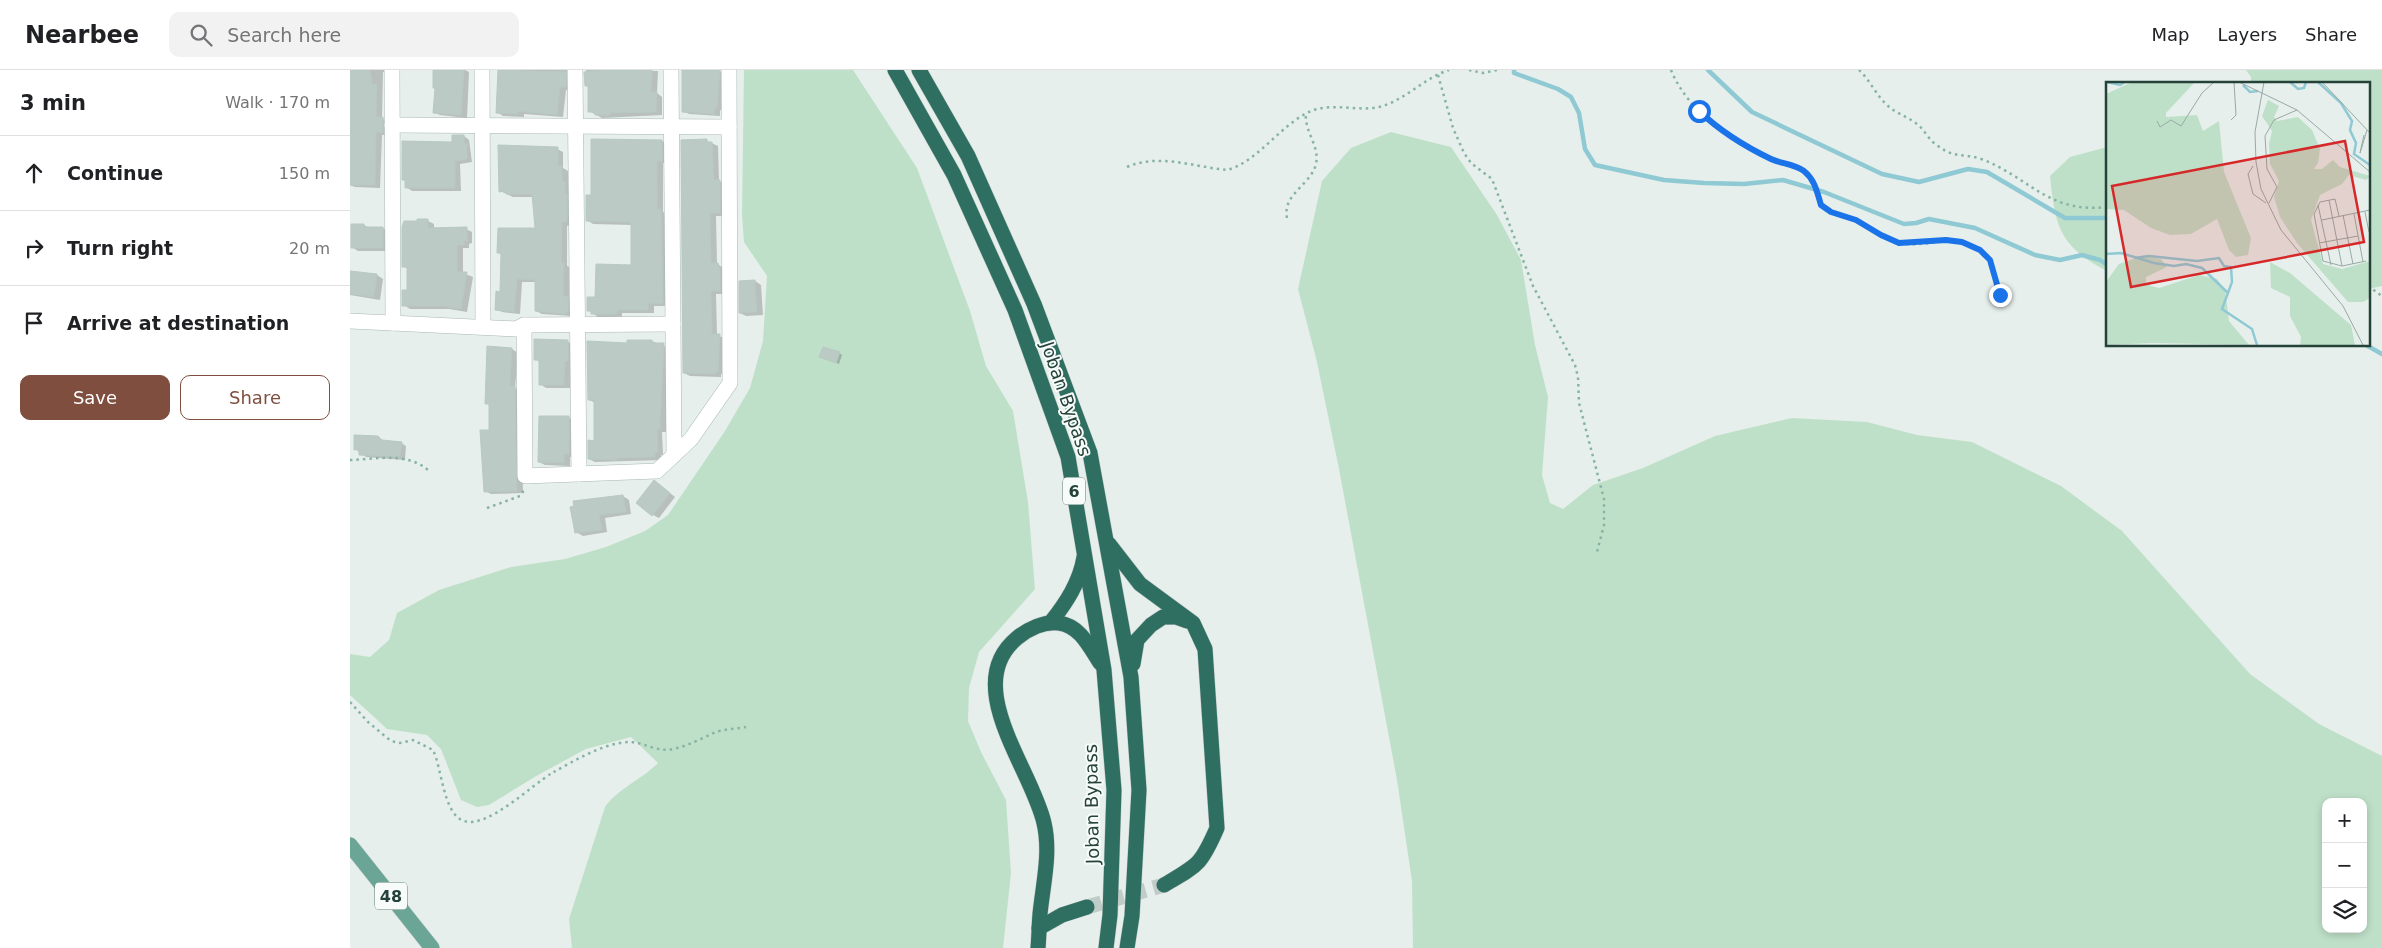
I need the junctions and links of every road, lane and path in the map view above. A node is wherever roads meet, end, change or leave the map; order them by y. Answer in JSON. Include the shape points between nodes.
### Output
{"nodes":[{"id":1,"x":392,"y":70,"type":"edge"},
{"id":2,"x":482,"y":70,"type":"edge"},
{"id":3,"x":575,"y":70,"type":"edge"},
{"id":4,"x":671,"y":70,"type":"edge"},
{"id":5,"x":729,"y":70,"type":"edge"},
{"id":6,"x":894,"y":70,"type":"edge"},
{"id":7,"x":919,"y":70,"type":"edge"},
{"id":8,"x":1449,"y":70,"type":"edge"},
{"id":9,"x":1469,"y":70,"type":"edge"},
{"id":10,"x":1497,"y":70,"type":"edge"},
{"id":11,"x":1671,"y":70,"type":"edge"},
{"id":12,"x":1859,"y":70,"type":"edge"},
{"id":13,"x":1438,"y":75,"type":"junction"},
{"id":14,"x":1307,"y":113,"type":"junction"},
{"id":15,"x":392,"y":125,"type":"junction"},
{"id":16,"x":482,"y":126,"type":"junction"},
{"id":17,"x":575,"y":126,"type":"junction"},
{"id":18,"x":672,"y":127,"type":"junction"},
{"id":19,"x":729,"y":127,"type":"junction"},
{"id":20,"x":1127,"y":167,"type":"dead end"},
{"id":21,"x":2106,"y":207,"type":"edge"},
{"id":22,"x":1287,"y":218,"type":"dead end"},
{"id":23,"x":2370,"y":287,"type":"edge"},
{"id":24,"x":2382,"y":296,"type":"edge"},
{"id":25,"x":2003,"y":306,"type":"dead end"},
{"id":26,"x":350,"y":321,"type":"edge"},
{"id":27,"x":393,"y":323,"type":"junction"},
{"id":28,"x":673,"y":324,"type":"junction"},
{"id":29,"x":524,"y":325,"type":"junction"},
{"id":30,"x":577,"y":325,"type":"junction"},
{"id":31,"x":483,"y":327,"type":"junction"},
{"id":32,"x":674,"y":455,"type":"junction"},
{"id":33,"x":350,"y":460,"type":"edge"},
{"id":34,"x":428,"y":470,"type":"dead end"},
{"id":35,"x":578,"y":474,"type":"junction"},
{"id":36,"x":525,"y":476,"type":"junction"},
{"id":37,"x":487,"y":508,"type":"dead end"},
{"id":38,"x":1108,"y":543,"type":"junction"},
{"id":39,"x":1085,"y":548,"type":"junction"},
{"id":40,"x":1597,"y":552,"type":"dead end"},
{"id":41,"x":1051,"y":622,"type":"junction"},
{"id":42,"x":1193,"y":623,"type":"junction"},
{"id":43,"x":1104,"y":670,"type":"junction"},
{"id":44,"x":1131,"y":677,"type":"junction"},
{"id":45,"x":350,"y":702,"type":"edge"},
{"id":46,"x":746,"y":727,"type":"dead end"},
{"id":47,"x":350,"y":845,"type":"edge"},
{"id":48,"x":1164,"y":885,"type":"tunnel mouth"},
{"id":49,"x":1087,"y":906,"type":"tunnel mouth"},
{"id":50,"x":1039,"y":928,"type":"junction"},
{"id":51,"x":432,"y":948,"type":"edge"},
{"id":52,"x":1038,"y":948,"type":"edge"},
{"id":53,"x":1106,"y":948,"type":"edge"},
{"id":54,"x":1127,"y":948,"type":"edge"}],
"edges":[{"from":1,"to":15,"type":"street"},
{"from":2,"to":16,"type":"street"},
{"from":3,"to":17,"type":"street"},
{"from":4,"to":18,"type":"street"},
{"from":5,"to":19,"type":"street"},
{"from":6,"to":39,"type":"highway","name":"Joban Bypass","number":"6","via":[[954,175],[1016,310],[1068,457]]},
{"from":7,"to":38,"type":"highway","name":"Joban Bypass","number":"6","via":[[968,156],[1034,304],[1090,453]]},
{"from":8,"to":13,"type":"path"},
{"from":9,"to":10,"type":"path","via":[[1483,73]]},
{"from":11,"to":25,"type":"path","via":[[1689,102],[1705,117],[1771,159],[1794,165],[1804,172],[1816,187],[1821,205],[1826,210],[1856,220],[1899,243],[1946,240],[1962,242],[1980,250],[1990,260]]},
{"from":12,"to":21,"type":"path","via":[[1886,105],[1914,122],[1945,151],[1979,158],[2049,198],[2082,208]]},
{"from":13,"to":14,"type":"path","via":[[1378,107],[1325,108]]},
{"from":13,"to":40,"type":"path","via":[[1453,128],[1464,153],[1492,179],[1533,286],[1575,365],[1579,404],[1604,499],[1604,525]]},
{"from":14,"to":20,"type":"path","via":[[1233,168],[1145,160]]},
{"from":14,"to":22,"type":"path","via":[[1306,122],[1314,142],[1316,163],[1287,203]]},
{"from":15,"to":16,"type":"street"},
{"from":15,"to":27,"type":"street"},
{"from":16,"to":17,"type":"street"},
{"from":16,"to":31,"type":"street"},
{"from":17,"to":18,"type":"street"},
{"from":17,"to":30,"type":"street"},
{"from":18,"to":19,"type":"street"},
{"from":18,"to":28,"type":"street"},
{"from":19,"to":32,"type":"street","via":[[730,383],[692,439]]},
{"from":23,"to":24,"type":"path"},
{"from":26,"to":27,"type":"street"},
{"from":27,"to":31,"type":"street"},
{"from":28,"to":30,"type":"street"},
{"from":28,"to":32,"type":"street"},
{"from":29,"to":30,"type":"street"},
{"from":29,"to":31,"type":"street","via":[[516,328]]},
{"from":29,"to":36,"type":"street"},
{"from":30,"to":35,"type":"street"},
{"from":32,"to":35,"type":"street","via":[[657,471]]},
{"from":33,"to":34,"type":"path","via":[[404,458]]},
{"from":35,"to":36,"type":"street"},
{"from":36,"to":37,"type":"path","via":[[520,496]]},
{"from":38,"to":42,"type":"highway","via":[[1140,584]]},
{"from":38,"to":44,"type":"highway","name":"Joban Bypass","number":"6"},
{"from":39,"to":41,"type":"highway","via":[[1076,586]]},
{"from":39,"to":43,"type":"highway","name":"Joban Bypass","number":"6"},
{"from":41,"to":43,"type":"highway","via":[[1069,624],[1083,636]]},
{"from":41,"to":50,"type":"highway","via":[[1027,631],[1006,647],[996,670],[994,687],[1000,714],[1044,822],[1046,863]]},
{"from":42,"to":44,"type":"highway","via":[[1176,617],[1163,617],[1151,625],[1136,640]]},
{"from":42,"to":48,"type":"highway","via":[[1205,649],[1217,828],[1206,854],[1194,868]]},
{"from":43,"to":53,"type":"highway","name":"Joban Bypass","number":"6","via":[[1114,790]]},
{"from":44,"to":54,"type":"highway","name":"Joban Bypass","number":"6","via":[[1139,790],[1132,916]]},
{"from":45,"to":46,"type":"path","via":[[391,741],[413,740],[433,750],[450,807],[460,820],[472,823],[496,813],[551,774],[614,745],[629,742],[664,750],[674,749],[718,732]]},
{"from":47,"to":51,"type":"main road","number":"48"},
{"from":49,"to":50,"type":"highway"},
{"from":50,"to":52,"type":"highway"}]}
